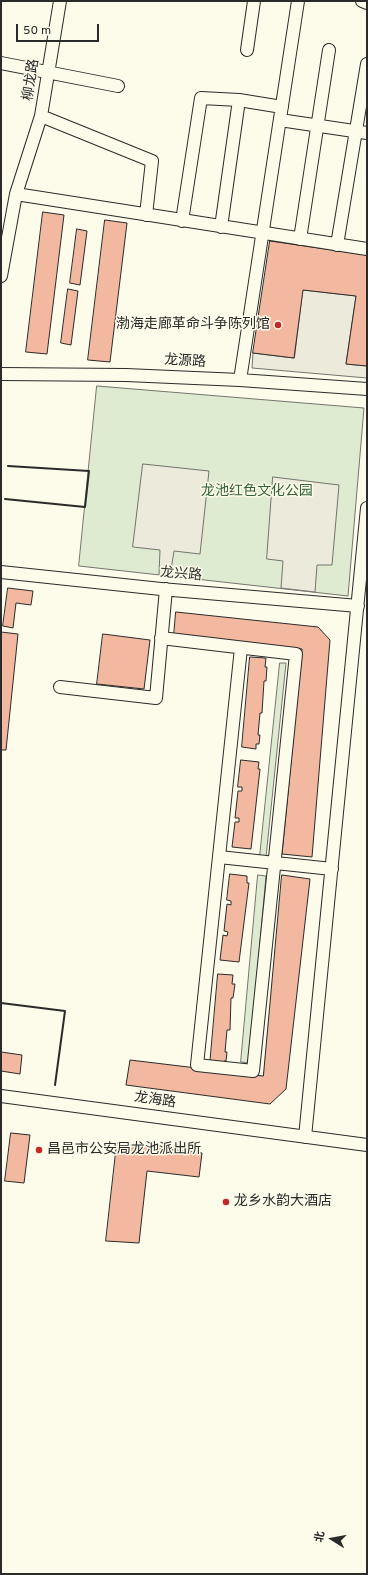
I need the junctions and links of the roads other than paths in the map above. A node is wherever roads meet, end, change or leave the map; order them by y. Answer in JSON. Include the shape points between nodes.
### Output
{"nodes":[{"id":1,"x":60,"y":1,"type":"edge"},
{"id":2,"x":254,"y":1,"type":"edge"},
{"id":3,"x":298,"y":1,"type":"edge"},
{"id":4,"x":362,"y":1,"type":"edge"},
{"id":5,"x":367,"y":3,"type":"edge"},
{"id":6,"x":247,"y":50,"type":"dead end"},
{"id":7,"x":329,"y":50,"type":"dead end"},
{"id":8,"x":1,"y":63,"type":"edge"},
{"id":9,"x":367,"y":64,"type":"edge"},
{"id":10,"x":48,"y":72,"type":"junction"},
{"id":11,"x":118,"y":86,"type":"dead end"},
{"id":12,"x":239,"y":100,"type":"junction"},
{"id":13,"x":282,"y":107,"type":"junction"},
{"id":14,"x":41,"y":116,"type":"junction"},
{"id":15,"x":280,"y":120,"type":"junction"},
{"id":16,"x":318,"y":126,"type":"junction"},
{"id":17,"x":361,"y":132,"type":"edge"},
{"id":18,"x":16,"y":194,"type":"junction"},
{"id":19,"x":146,"y":215,"type":"junction"},
{"id":20,"x":182,"y":221,"type":"junction"},
{"id":21,"x":221,"y":227,"type":"junction"},
{"id":22,"x":264,"y":233,"type":"junction"},
{"id":23,"x":300,"y":239,"type":"junction"},
{"id":24,"x":337,"y":245,"type":"junction"},
{"id":25,"x":4,"y":246,"type":"edge"},
{"id":26,"x":367,"y":249,"type":"edge"},
{"id":27,"x":1,"y":276,"type":"edge"},
{"id":28,"x":1,"y":374,"type":"edge"},
{"id":29,"x":240,"y":380,"type":"junction"},
{"id":30,"x":367,"y":389,"type":"edge"},
{"id":31,"x":367,"y":508,"type":"edge"},
{"id":32,"x":1,"y":572,"type":"edge"},
{"id":33,"x":166,"y":589,"type":"junction"},
{"id":34,"x":358,"y":606,"type":"junction"},
{"id":35,"x":161,"y":638,"type":"junction"},
{"id":36,"x":241,"y":648,"type":"junction"},
{"id":37,"x":60,"y":687,"type":"dead end"},
{"id":38,"x":219,"y":857,"type":"junction"},
{"id":39,"x":275,"y":863,"type":"junction"},
{"id":40,"x":332,"y":869,"type":"junction"},
{"id":41,"x":1,"y":1096,"type":"edge"},
{"id":42,"x":305,"y":1137,"type":"junction"},
{"id":43,"x":367,"y":1145,"type":"edge"}],
"edges":[{"from":1,"to":10,"type":"street","name":"柳龙路"},
{"from":2,"to":6,"type":"street"},
{"from":3,"to":13,"type":"street"},
{"from":4,"to":5,"type":"street"},
{"from":7,"to":16,"type":"street"},
{"from":8,"to":10,"type":"street"},
{"from":9,"to":17,"type":"street"},
{"from":10,"to":11,"type":"street"},
{"from":10,"to":14,"type":"street","name":"柳龙路"},
{"from":12,"to":13,"type":"street"},
{"from":12,"to":20,"type":"street","via":[[201,98]]},
{"from":12,"to":21,"type":"street"},
{"from":13,"to":15,"type":"street"},
{"from":14,"to":18,"type":"street","name":"柳龙路"},
{"from":14,"to":19,"type":"street","via":[[152,162]]},
{"from":15,"to":16,"type":"street"},
{"from":15,"to":22,"type":"street"},
{"from":16,"to":17,"type":"street"},
{"from":16,"to":23,"type":"street"},
{"from":17,"to":24,"type":"street"},
{"from":18,"to":19,"type":"street"},
{"from":18,"to":25,"type":"street","name":"柳龙路"},
{"from":19,"to":20,"type":"street"},
{"from":20,"to":21,"type":"street"},
{"from":21,"to":22,"type":"street"},
{"from":22,"to":23,"type":"street"},
{"from":22,"to":29,"type":"street"},
{"from":23,"to":24,"type":"street"},
{"from":24,"to":26,"type":"street"},
{"from":25,"to":27,"type":"street","name":"柳龙路"},
{"from":28,"to":29,"type":"street","name":"龙源路","via":[[126,374]]},
{"from":29,"to":30,"type":"street","name":"龙源路"},
{"from":31,"to":34,"type":"street"},
{"from":32,"to":33,"type":"street","name":"龙兴路"},
{"from":33,"to":34,"type":"street","name":"龙兴路"},
{"from":33,"to":35,"type":"street"},
{"from":34,"to":40,"type":"street"},
{"from":35,"to":36,"type":"street"},
{"from":35,"to":37,"type":"street","via":[[156,698]]},
{"from":36,"to":38,"type":"street"},
{"from":36,"to":39,"type":"street","via":[[296,654]]},
{"from":38,"to":39,"type":"street"},
{"from":38,"to":39,"type":"street","via":[[197,1065],[237,1070],[253,1071]]},
{"from":39,"to":40,"type":"street"},
{"from":40,"to":42,"type":"street"},
{"from":41,"to":42,"type":"street","name":"龙海路"},
{"from":42,"to":43,"type":"street","name":"龙海路"}]}
